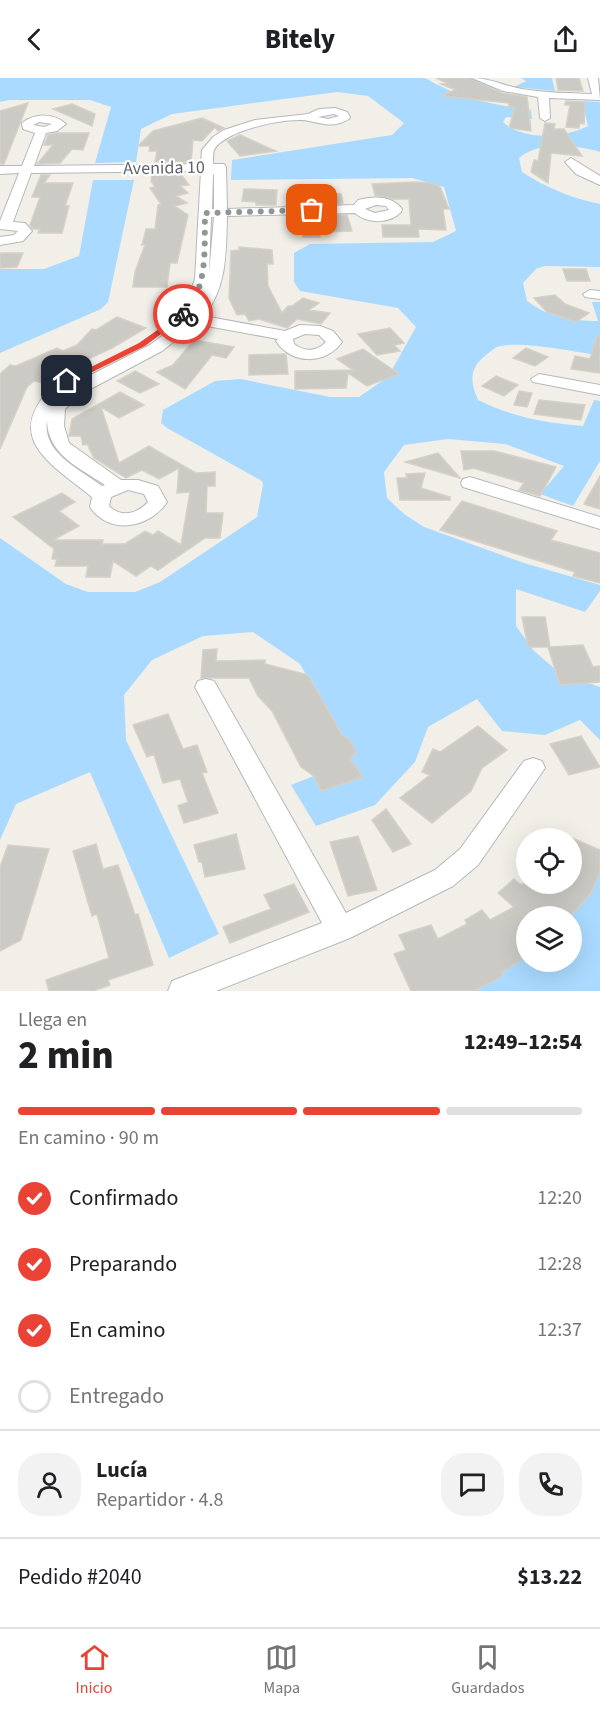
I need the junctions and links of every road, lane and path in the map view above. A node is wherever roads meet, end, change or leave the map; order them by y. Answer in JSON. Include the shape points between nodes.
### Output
{"nodes":[{"id":1,"x":477,"y":78,"type":"edge"},
{"id":2,"x":593,"y":78,"type":"edge"},
{"id":3,"x":543,"y":95,"type":"junction"},
{"id":4,"x":599,"y":97,"type":"edge"},
{"id":5,"x":313,"y":118,"type":"dead end"},
{"id":6,"x":546,"y":118,"type":"dead end"},
{"id":7,"x":42,"y":130,"type":"dead end"},
{"id":8,"x":571,"y":162,"type":"dead end"},
{"id":9,"x":213,"y":169,"type":"junction"},
{"id":10,"x":0,"y":170,"type":"edge"},
{"id":11,"x":25,"y":172,"type":"junction"},
{"id":12,"x":0,"y":175,"type":"edge"},
{"id":13,"x":600,"y":181,"type":"edge"},
{"id":14,"x":358,"y":209,"type":"dead end"},
{"id":15,"x":212,"y":212,"type":"junction"},
{"id":16,"x":3,"y":224,"type":"edge"},
{"id":17,"x":0,"y":241,"type":"edge"},
{"id":18,"x":187,"y":318,"type":"junction"},
{"id":19,"x":286,"y":336,"type":"dead end"},
{"id":20,"x":539,"y":379,"type":"dead end"},
{"id":21,"x":600,"y":390,"type":"edge"},
{"id":22,"x":470,"y":483,"type":"dead end"},
{"id":23,"x":110,"y":491,"type":"dead end"},
{"id":24,"x":600,"y":523,"type":"edge"},
{"id":25,"x":206,"y":687,"type":"dead end"},
{"id":26,"x":532,"y":768,"type":"dead end"},
{"id":27,"x":340,"y":929,"type":"junction"},
{"id":28,"x":182,"y":991,"type":"edge"}],
"edges":[{"from":1,"to":3,"type":"street","via":[[496,87]]},
{"from":2,"to":4,"type":"street"},
{"from":3,"to":4,"type":"street"},
{"from":3,"to":6,"type":"street"},
{"from":5,"to":9,"type":"street","via":[[235,134],[220,146]]},
{"from":7,"to":11,"type":"street"},
{"from":8,"to":13,"type":"street"},
{"from":9,"to":11,"type":"street","name":"Avenida 10"},
{"from":9,"to":15,"type":"street","name":"Avenida 10"},
{"from":10,"to":11,"type":"street","name":"Avenida 10"},
{"from":11,"to":12,"type":"street","name":"Avenida 10"},
{"from":11,"to":16,"type":"street"},
{"from":14,"to":15,"type":"street"},
{"from":15,"to":18,"type":"street","name":"Avenida 10","via":[[201,279]]},
{"from":16,"to":17,"type":"street","via":[[20,226],[25,231],[18,238]]},
{"from":18,"to":19,"type":"street"},
{"from":18,"to":23,"type":"street","name":"Avenida 10","via":[[67,381],[41,408],[36,420],[46,453]]},
{"from":20,"to":21,"type":"street"},
{"from":22,"to":24,"type":"street"},
{"from":25,"to":27,"type":"street"},
{"from":26,"to":27,"type":"street","via":[[455,871]]},
{"from":27,"to":28,"type":"street"}]}
